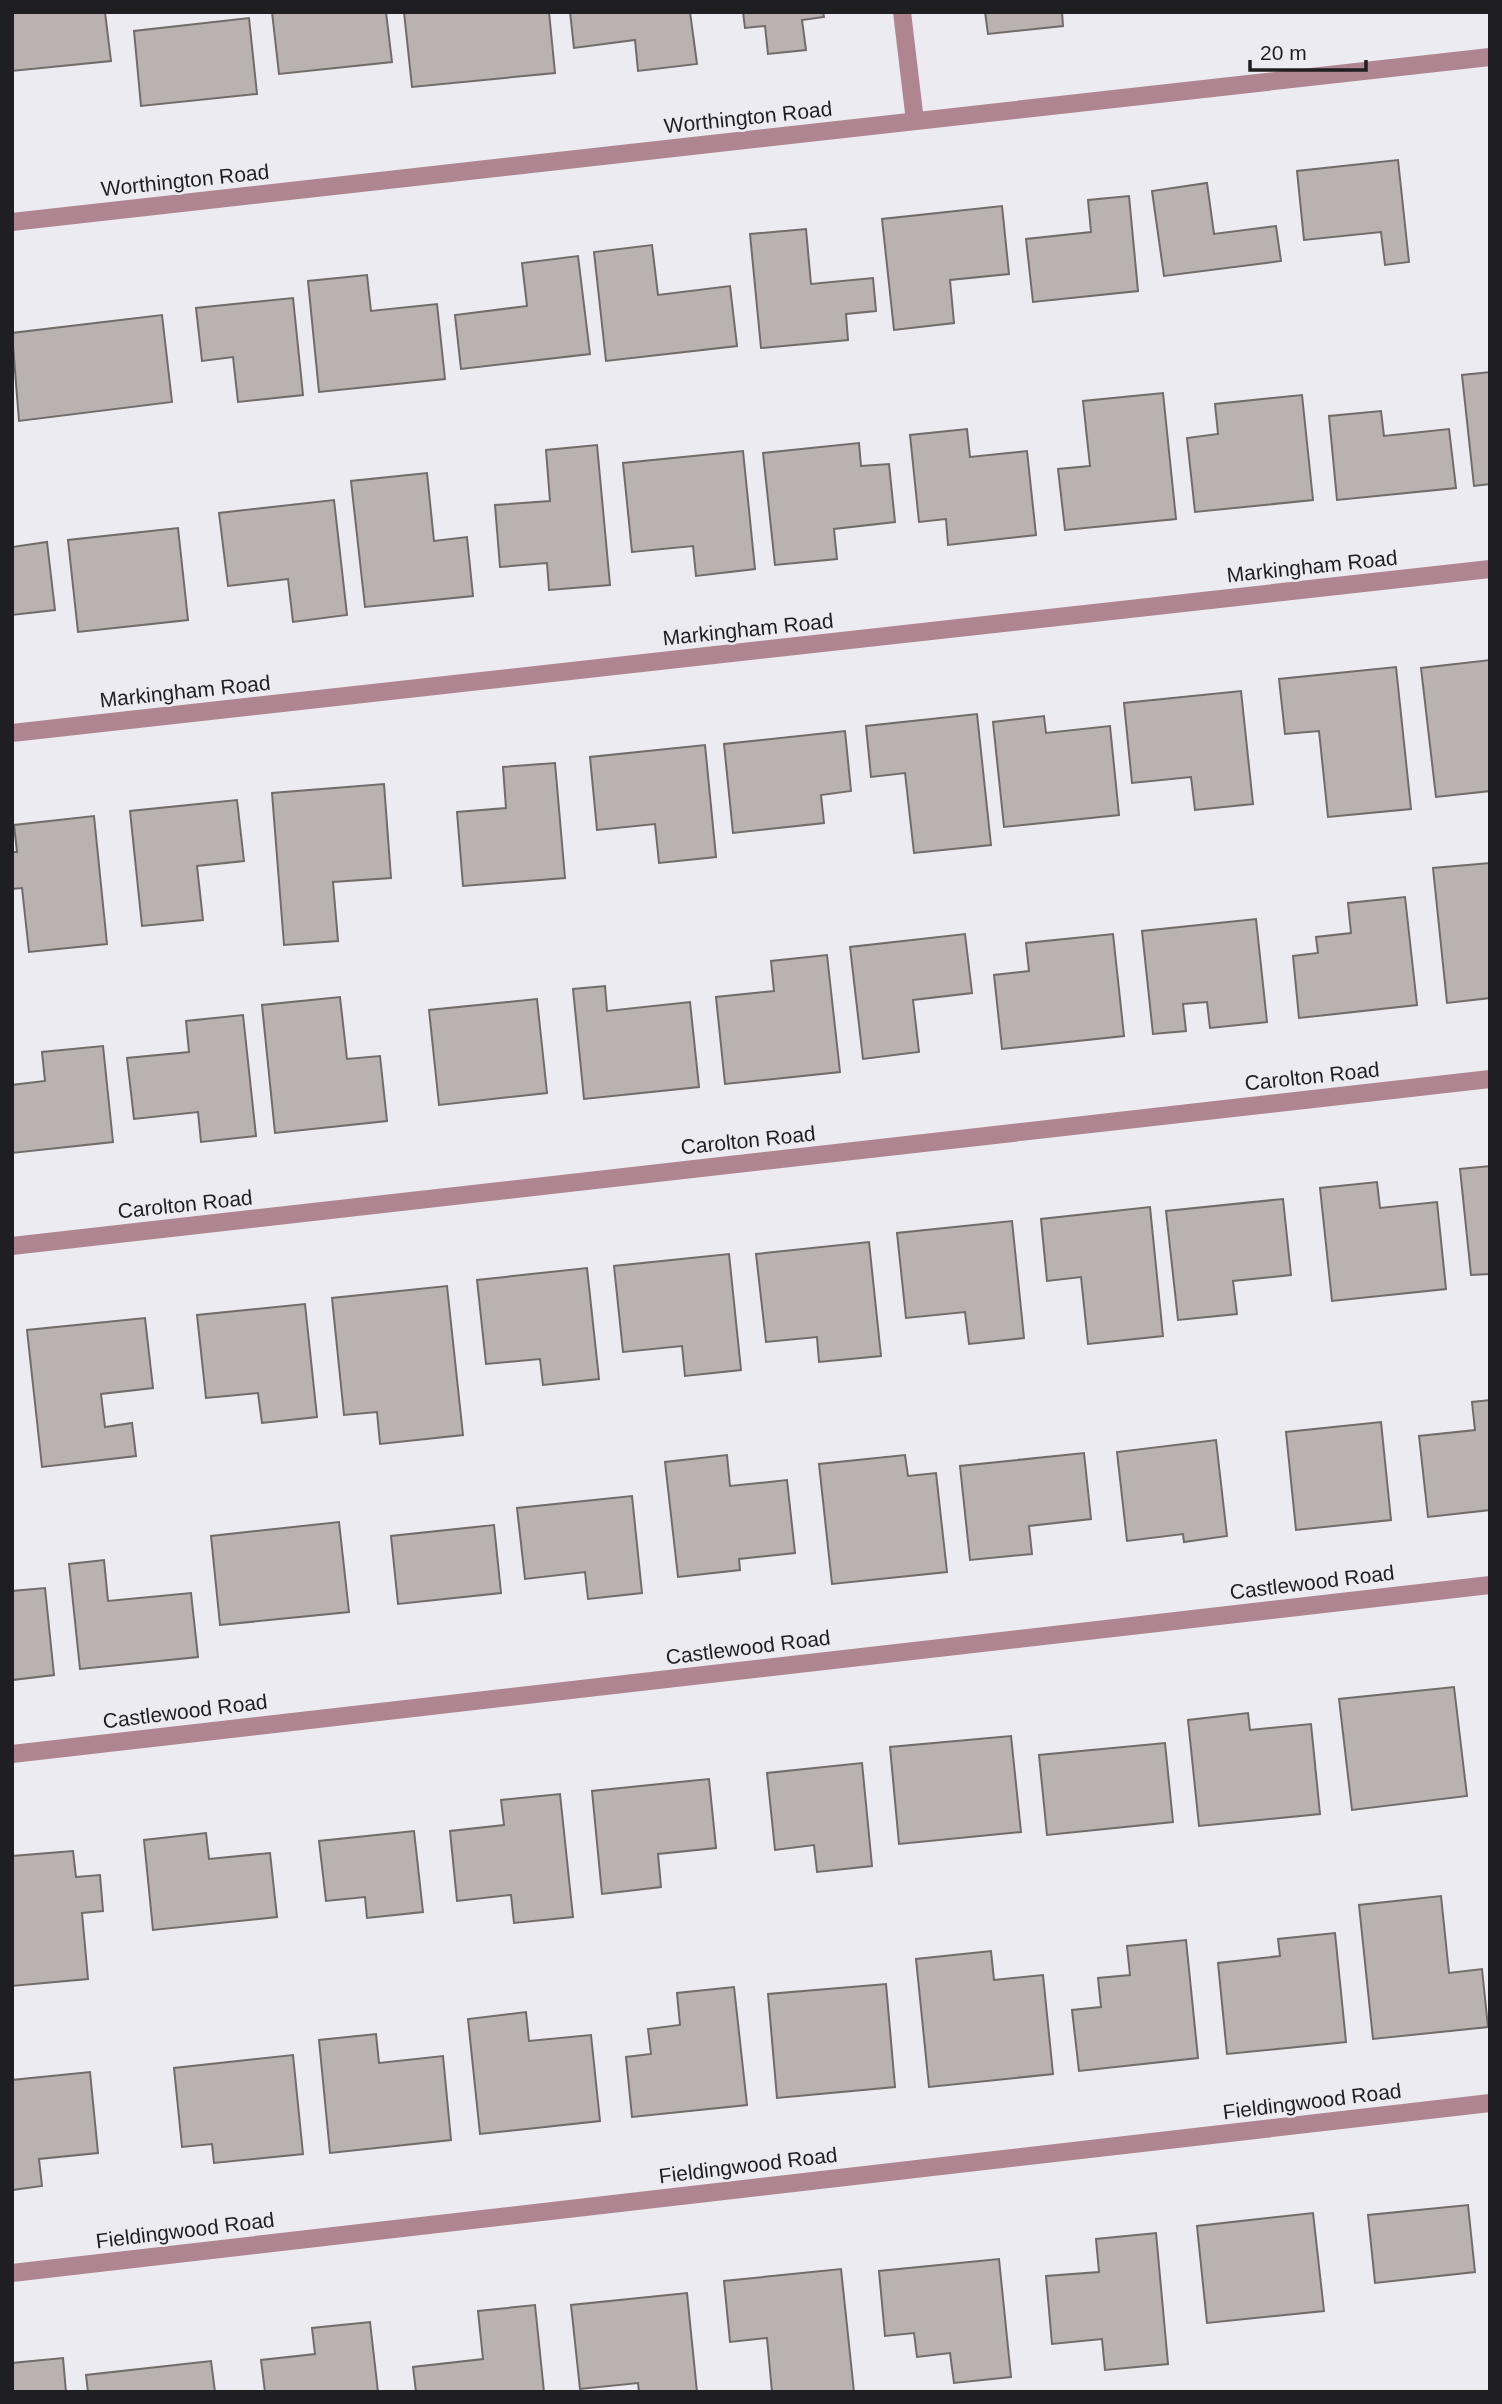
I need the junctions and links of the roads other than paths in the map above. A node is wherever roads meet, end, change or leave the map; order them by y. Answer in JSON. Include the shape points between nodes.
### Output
{"nodes":[{"id":1,"x":902,"y":12,"type":"edge"},
{"id":2,"x":1490,"y":57,"type":"edge"},
{"id":3,"x":915,"y":121,"type":"junction"},
{"id":4,"x":12,"y":222,"type":"edge"},
{"id":5,"x":1490,"y":569,"type":"edge"},
{"id":6,"x":12,"y":733,"type":"edge"},
{"id":7,"x":1490,"y":1079,"type":"edge"},
{"id":8,"x":12,"y":1247,"type":"edge"},
{"id":9,"x":1490,"y":1585,"type":"edge"},
{"id":10,"x":12,"y":1754,"type":"edge"},
{"id":11,"x":1490,"y":2103,"type":"edge"},
{"id":12,"x":12,"y":2273,"type":"edge"}],
"edges":[{"from":1,"to":3,"type":"street"},
{"from":2,"to":3,"type":"street","name":"Worthington Road"},
{"from":3,"to":4,"type":"street","name":"Worthington Road"},
{"from":5,"to":6,"type":"street","name":"Markingham Road"},
{"from":7,"to":8,"type":"street","name":"Carolton Road"},
{"from":9,"to":10,"type":"street","name":"Castlewood Road"},
{"from":11,"to":12,"type":"street","name":"Fieldingwood Road"}]}
